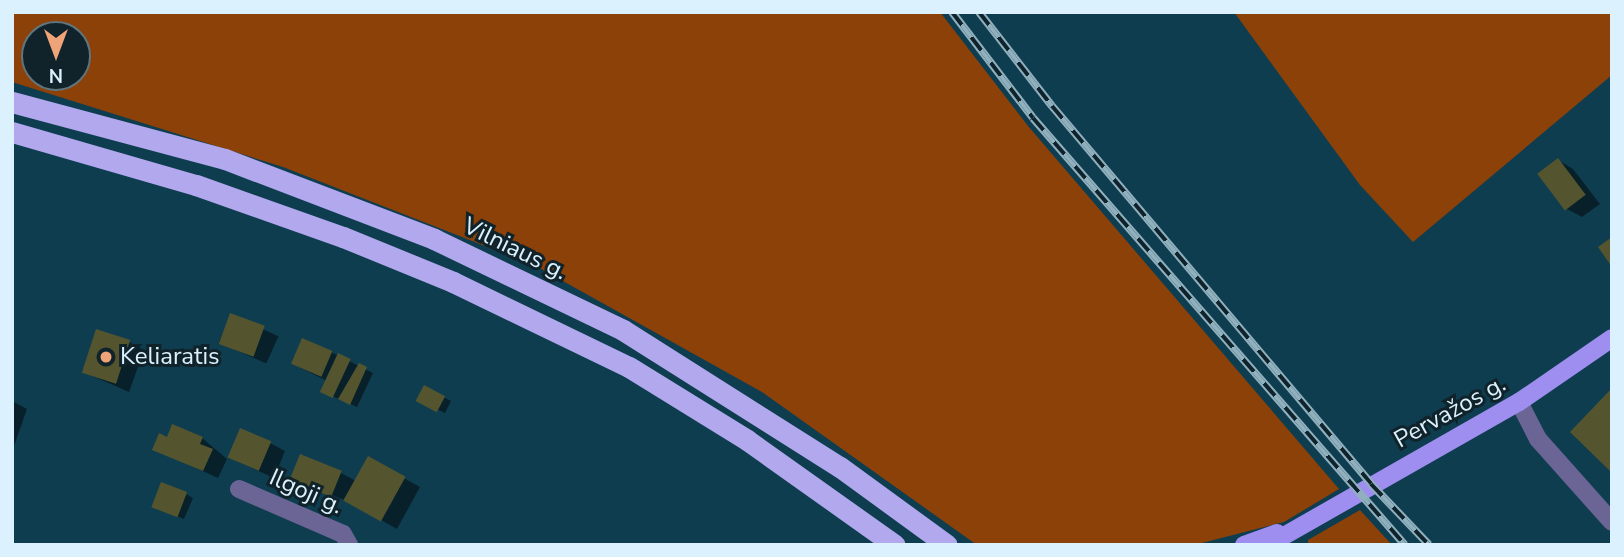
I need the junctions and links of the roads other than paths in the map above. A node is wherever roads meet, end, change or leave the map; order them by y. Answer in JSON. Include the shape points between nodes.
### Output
{"nodes":[{"id":1,"x":12,"y":102,"type":"edge"},
{"id":2,"x":12,"y":132,"type":"edge"},
{"id":3,"x":1612,"y":338,"type":"edge"},
{"id":4,"x":1519,"y":402,"type":"junction"},
{"id":5,"x":239,"y":489,"type":"dead end"},
{"id":6,"x":1307,"y":522,"type":"junction"},
{"id":7,"x":1612,"y":522,"type":"edge"},
{"id":8,"x":349,"y":545,"type":"edge"},
{"id":9,"x":895,"y":545,"type":"edge"},
{"id":10,"x":947,"y":545,"type":"edge"},
{"id":11,"x":1244,"y":545,"type":"edge"},
{"id":12,"x":1268,"y":545,"type":"edge"}],
"edges":[{"from":1,"to":10,"type":"highway","name":"Vilniaus g.","via":[[225,159],[446,244],[623,330],[840,467]]},
{"from":2,"to":9,"type":"highway","via":[[196,185],[344,236],[453,282],[629,367],[747,440]]},
{"from":3,"to":4,"type":"main road","name":"Pervažos g."},
{"from":4,"to":6,"type":"main road","name":"Pervažos g."},
{"from":4,"to":7,"type":"street","via":[[1538,439]]},
{"from":5,"to":8,"type":"street","name":"Ilgoji g.","via":[[343,534]]},
{"from":6,"to":11,"type":"main road","name":"Pervažos g."},
{"from":6,"to":12,"type":"main road","name":"Pervažos g."}]}
